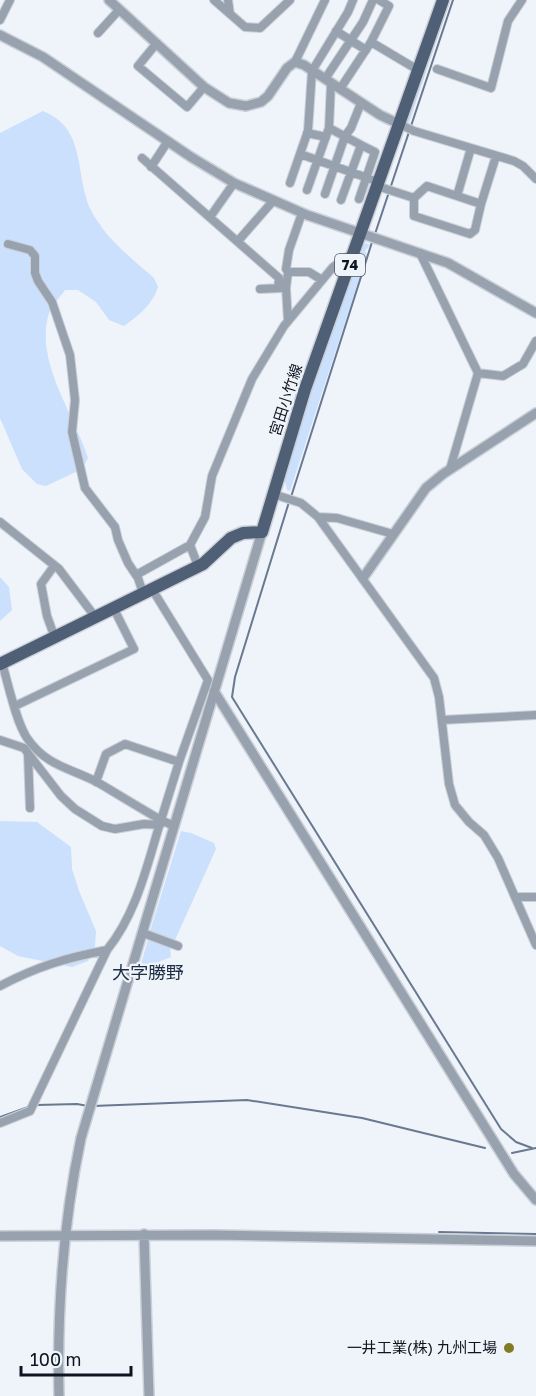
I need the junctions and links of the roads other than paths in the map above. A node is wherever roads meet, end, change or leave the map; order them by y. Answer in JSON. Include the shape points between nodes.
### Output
{"nodes":[{"id":1,"x":10,"y":0,"type":"edge"},
{"id":2,"x":110,"y":0,"type":"edge"},
{"id":3,"x":214,"y":0,"type":"edge"},
{"id":4,"x":228,"y":0,"type":"edge"},
{"id":5,"x":290,"y":0,"type":"edge"},
{"id":6,"x":325,"y":0,"type":"edge"},
{"id":7,"x":352,"y":0,"type":"edge"},
{"id":8,"x":373,"y":0,"type":"edge"},
{"id":9,"x":379,"y":0,"type":"edge"},
{"id":10,"x":443,"y":0,"type":"edge"},
{"id":11,"x":522,"y":0,"type":"edge"},
{"id":12,"x":391,"y":3,"type":"edge"},
{"id":13,"x":119,"y":10,"type":"junction"},
{"id":14,"x":230,"y":14,"type":"junction"},
{"id":15,"x":0,"y":20,"type":"edge"},
{"id":16,"x":336,"y":31,"type":"junction"},
{"id":17,"x":98,"y":33,"type":"dead end"},
{"id":18,"x":0,"y":35,"type":"edge"},
{"id":19,"x":351,"y":41,"type":"junction"},
{"id":20,"x":371,"y":42,"type":"junction"},
{"id":21,"x":156,"y":44,"type":"junction"},
{"id":22,"x":366,"y":50,"type":"junction"},
{"id":23,"x":295,"y":62,"type":"junction"},
{"id":24,"x":437,"y":69,"type":"dead end"},
{"id":25,"x":418,"y":70,"type":"junction"},
{"id":26,"x":312,"y":71,"type":"junction"},
{"id":27,"x":332,"y":84,"type":"junction"},
{"id":28,"x":204,"y":87,"type":"junction"},
{"id":29,"x":361,"y":103,"type":"junction"},
{"id":30,"x":329,"y":128,"type":"junction"},
{"id":31,"x":407,"y":128,"type":"junction"},
{"id":32,"x":307,"y":134,"type":"junction"},
{"id":33,"x":345,"y":136,"type":"junction"},
{"id":34,"x":326,"y":137,"type":"junction"},
{"id":35,"x":168,"y":141,"type":"junction"},
{"id":36,"x":361,"y":145,"type":"junction"},
{"id":37,"x":471,"y":148,"type":"junction"},
{"id":38,"x":300,"y":154,"type":"junction"},
{"id":39,"x":496,"y":156,"type":"junction"},
{"id":40,"x":141,"y":158,"type":"dead end"},
{"id":41,"x":318,"y":160,"type":"junction"},
{"id":42,"x":334,"y":166,"type":"junction"},
{"id":43,"x":151,"y":167,"type":"junction"},
{"id":44,"x":351,"y":172,"type":"junction"},
{"id":45,"x":536,"y":179,"type":"edge"},
{"id":46,"x":234,"y":183,"type":"junction"},
{"id":47,"x":290,"y":183,"type":"dead end"},
{"id":48,"x":381,"y":185,"type":"junction"},
{"id":49,"x":307,"y":190,"type":"dead end"},
{"id":50,"x":325,"y":194,"type":"dead end"},
{"id":51,"x":457,"y":196,"type":"junction"},
{"id":52,"x":414,"y":198,"type":"junction"},
{"id":53,"x":359,"y":199,"type":"dead end"},
{"id":54,"x":341,"y":200,"type":"dead end"},
{"id":55,"x":273,"y":201,"type":"junction"},
{"id":56,"x":481,"y":204,"type":"junction"},
{"id":57,"x":302,"y":213,"type":"junction"},
{"id":58,"x":210,"y":217,"type":"junction"},
{"id":59,"x":361,"y":234,"type":"junction"},
{"id":60,"x":238,"y":242,"type":"junction"},
{"id":61,"x":8,"y":244,"type":"dead end"},
{"id":62,"x":355,"y":252,"type":"junction"},
{"id":63,"x":420,"y":252,"type":"junction"},
{"id":64,"x":288,"y":272,"type":"junction"},
{"id":65,"x":322,"y":280,"type":"junction"},
{"id":66,"x":282,"y":288,"type":"junction"},
{"id":67,"x":260,"y":289,"type":"dead end"},
{"id":68,"x":536,"y":313,"type":"edge"},
{"id":69,"x":288,"y":321,"type":"junction"},
{"id":70,"x":536,"y":341,"type":"edge"},
{"id":71,"x":478,"y":373,"type":"junction"},
{"id":72,"x":536,"y":413,"type":"edge"},
{"id":73,"x":450,"y":469,"type":"junction"},
{"id":74,"x":273,"y":494,"type":"junction"},
{"id":75,"x":318,"y":516,"type":"junction"},
{"id":76,"x":0,"y":522,"type":"edge"},
{"id":77,"x":262,"y":532,"type":"junction"},
{"id":78,"x":393,"y":534,"type":"junction"},
{"id":79,"x":190,"y":545,"type":"junction"},
{"id":80,"x":54,"y":566,"type":"junction"},
{"id":81,"x":198,"y":566,"type":"junction"},
{"id":82,"x":136,"y":575,"type":"junction"},
{"id":83,"x":363,"y":578,"type":"junction"},
{"id":84,"x":148,"y":591,"type":"junction"},
{"id":85,"x":114,"y":609,"type":"junction"},
{"id":86,"x":96,"y":618,"type":"junction"},
{"id":87,"x":55,"y":638,"type":"junction"},
{"id":88,"x":1,"y":664,"type":"edge"},
{"id":89,"x":214,"y":691,"type":"junction"},
{"id":90,"x":15,"y":706,"type":"junction"},
{"id":91,"x":536,"y":715,"type":"edge"},
{"id":92,"x":442,"y":720,"type":"junction"},
{"id":93,"x":0,"y":740,"type":"edge"},
{"id":94,"x":29,"y":740,"type":"junction"},
{"id":95,"x":27,"y":752,"type":"junction"},
{"id":96,"x":179,"y":762,"type":"junction"},
{"id":97,"x":96,"y":782,"type":"junction"},
{"id":98,"x":30,"y":808,"type":"dead end"},
{"id":99,"x":160,"y":823,"type":"junction"},
{"id":100,"x":174,"y":825,"type":"junction"},
{"id":101,"x":516,"y":897,"type":"junction"},
{"id":102,"x":536,"y":897,"type":"edge"},
{"id":103,"x":143,"y":933,"type":"junction"},
{"id":104,"x":176,"y":944,"type":"dead end"},
{"id":105,"x":536,"y":945,"type":"edge"},
{"id":106,"x":107,"y":950,"type":"junction"},
{"id":107,"x":0,"y":986,"type":"edge"},
{"id":108,"x":0,"y":1123,"type":"edge"},
{"id":109,"x":536,"y":1200,"type":"edge"},
{"id":110,"x":65,"y":1234,"type":"junction"},
{"id":111,"x":144,"y":1234,"type":"junction"},
{"id":112,"x":0,"y":1236,"type":"edge"},
{"id":113,"x":536,"y":1241,"type":"edge"},
{"id":114,"x":59,"y":1396,"type":"edge"},
{"id":115,"x":149,"y":1396,"type":"edge"}],
"edges":[{"from":1,"to":15,"type":"street"},
{"from":2,"to":13,"type":"street"},
{"from":3,"to":14,"type":"street"},
{"from":4,"to":14,"type":"street"},
{"from":5,"to":14,"type":"street","via":[[260,28],[245,27]]},
{"from":6,"to":23,"type":"street"},
{"from":7,"to":16,"type":"street"},
{"from":8,"to":19,"type":"street"},
{"from":9,"to":12,"type":"street"},
{"from":10,"to":25,"type":"main road","name":"宮田小竹線","number":"74"},
{"from":11,"to":24,"type":"street","via":[[505,28],[491,88]]},
{"from":12,"to":20,"type":"street"},
{"from":13,"to":17,"type":"street"},
{"from":13,"to":21,"type":"street"},
{"from":16,"to":19,"type":"street"},
{"from":16,"to":26,"type":"street"},
{"from":18,"to":35,"type":"street","via":[[43,57]]},
{"from":19,"to":22,"type":"street"},
{"from":19,"to":27,"type":"street"},
{"from":20,"to":22,"type":"street"},
{"from":20,"to":25,"type":"street"},
{"from":21,"to":28,"type":"street"},
{"from":21,"to":28,"type":"street","via":[[138,66],[187,107]]},
{"from":22,"to":27,"type":"street"},
{"from":23,"to":26,"type":"street"},
{"from":23,"to":28,"type":"street","via":[[268,96],[254,105],[229,103]]},
{"from":25,"to":31,"type":"main road","name":"宮田小竹線","number":"74"},
{"from":26,"to":27,"type":"street"},
{"from":26,"to":32,"type":"street"},
{"from":27,"to":29,"type":"street"},
{"from":27,"to":30,"type":"street"},
{"from":29,"to":31,"type":"street"},
{"from":29,"to":33,"type":"street"},
{"from":30,"to":33,"type":"street"},
{"from":30,"to":34,"type":"street"},
{"from":31,"to":37,"type":"street"},
{"from":31,"to":48,"type":"main road","name":"宮田小竹線","number":"74"},
{"from":32,"to":34,"type":"street"},
{"from":32,"to":38,"type":"street"},
{"from":33,"to":36,"type":"street"},
{"from":33,"to":42,"type":"street"},
{"from":34,"to":41,"type":"street"},
{"from":35,"to":43,"type":"street"},
{"from":35,"to":46,"type":"street"},
{"from":36,"to":44,"type":"street"},
{"from":36,"to":48,"type":"street","via":[[375,152]]},
{"from":37,"to":39,"type":"street"},
{"from":37,"to":51,"type":"street"},
{"from":38,"to":41,"type":"street"},
{"from":38,"to":47,"type":"street"},
{"from":39,"to":45,"type":"street","via":[[523,166]]},
{"from":39,"to":56,"type":"street"},
{"from":40,"to":43,"type":"street"},
{"from":41,"to":42,"type":"street"},
{"from":41,"to":49,"type":"street"},
{"from":42,"to":44,"type":"street"},
{"from":42,"to":50,"type":"street"},
{"from":43,"to":58,"type":"street"},
{"from":44,"to":48,"type":"street"},
{"from":44,"to":54,"type":"street"},
{"from":46,"to":55,"type":"street"},
{"from":46,"to":58,"type":"street"},
{"from":48,"to":52,"type":"street"},
{"from":48,"to":53,"type":"street"},
{"from":48,"to":59,"type":"main road","name":"宮田小竹線","number":"74"},
{"from":51,"to":52,"type":"street","via":[[428,186]]},
{"from":51,"to":56,"type":"street"},
{"from":52,"to":56,"type":"street","via":[[414,216],[470,234],[475,230]]},
{"from":55,"to":57,"type":"street"},
{"from":55,"to":60,"type":"street"},
{"from":57,"to":59,"type":"street"},
{"from":57,"to":64,"type":"street","via":[[289,250]]},
{"from":58,"to":60,"type":"street"},
{"from":59,"to":62,"type":"main road","name":"宮田小竹線","number":"74"},
{"from":59,"to":63,"type":"street"},
{"from":60,"to":66,"type":"street","via":[[279,278]]},
{"from":61,"to":82,"type":"street","via":[[30,250],[35,256],[35,273],[52,302],[70,355],[75,400],[72,432],[85,488],[115,527]]},
{"from":62,"to":65,"type":"street"},
{"from":62,"to":74,"type":"main road","name":"宮田小竹線","number":"74","via":[[305,389]]},
{"from":63,"to":68,"type":"street","via":[[473,276]]},
{"from":63,"to":71,"type":"street"},
{"from":64,"to":65,"type":"street","via":[[309,272]]},
{"from":64,"to":66,"type":"street"},
{"from":65,"to":69,"type":"street"},
{"from":66,"to":67,"type":"street"},
{"from":66,"to":69,"type":"street"},
{"from":69,"to":79,"type":"street","via":[[252,379],[212,476],[204,517]]},
{"from":70,"to":71,"type":"street","via":[[523,364],[503,376]]},
{"from":71,"to":73,"type":"street"},
{"from":72,"to":73,"type":"street"},
{"from":73,"to":78,"type":"street","via":[[426,488]]},
{"from":74,"to":75,"type":"street","via":[[301,503]]},
{"from":74,"to":77,"type":"main road","name":"宮田小竹線","number":"74"},
{"from":75,"to":78,"type":"street"},
{"from":75,"to":83,"type":"street"},
{"from":76,"to":80,"type":"street"},
{"from":77,"to":81,"type":"main road","via":[[231,538]]},
{"from":77,"to":89,"type":"street"},
{"from":78,"to":83,"type":"street"},
{"from":79,"to":81,"type":"street"},
{"from":79,"to":82,"type":"street"},
{"from":80,"to":86,"type":"street"},
{"from":80,"to":87,"type":"street","via":[[41,584]]},
{"from":81,"to":84,"type":"main road"},
{"from":82,"to":84,"type":"street"},
{"from":83,"to":92,"type":"street","via":[[434,678]]},
{"from":84,"to":85,"type":"main road"},
{"from":84,"to":96,"type":"street","via":[[208,680]]},
{"from":85,"to":86,"type":"main road"},
{"from":85,"to":90,"type":"street","via":[[134,649]]},
{"from":86,"to":87,"type":"main road"},
{"from":87,"to":88,"type":"main road"},
{"from":88,"to":90,"type":"street"},
{"from":89,"to":100,"type":"street"},
{"from":89,"to":109,"type":"street","via":[[514,1174]]},
{"from":90,"to":94,"type":"street"},
{"from":91,"to":92,"type":"street"},
{"from":92,"to":101,"type":"street","via":[[455,805],[484,835]]},
{"from":93,"to":95,"type":"street"},
{"from":94,"to":95,"type":"street"},
{"from":94,"to":97,"type":"street","via":[[58,766]]},
{"from":95,"to":98,"type":"street"},
{"from":95,"to":99,"type":"street","via":[[61,796],[102,826],[115,829]]},
{"from":96,"to":97,"type":"street","via":[[124,744],[106,754]]},
{"from":96,"to":99,"type":"street"},
{"from":97,"to":99,"type":"street"},
{"from":99,"to":100,"type":"street"},
{"from":99,"to":106,"type":"street","via":[[130,913]]},
{"from":100,"to":103,"type":"street"},
{"from":101,"to":102,"type":"street"},
{"from":101,"to":105,"type":"street"},
{"from":103,"to":104,"type":"street"},
{"from":103,"to":110,"type":"street","via":[[89,1111]]},
{"from":106,"to":107,"type":"street","via":[[66,958]]},
{"from":106,"to":108,"type":"street","via":[[30,1111]]},
{"from":110,"to":111,"type":"street"},
{"from":110,"to":112,"type":"street"},
{"from":110,"to":114,"type":"street"},
{"from":111,"to":113,"type":"street"},
{"from":111,"to":115,"type":"street"}]}
